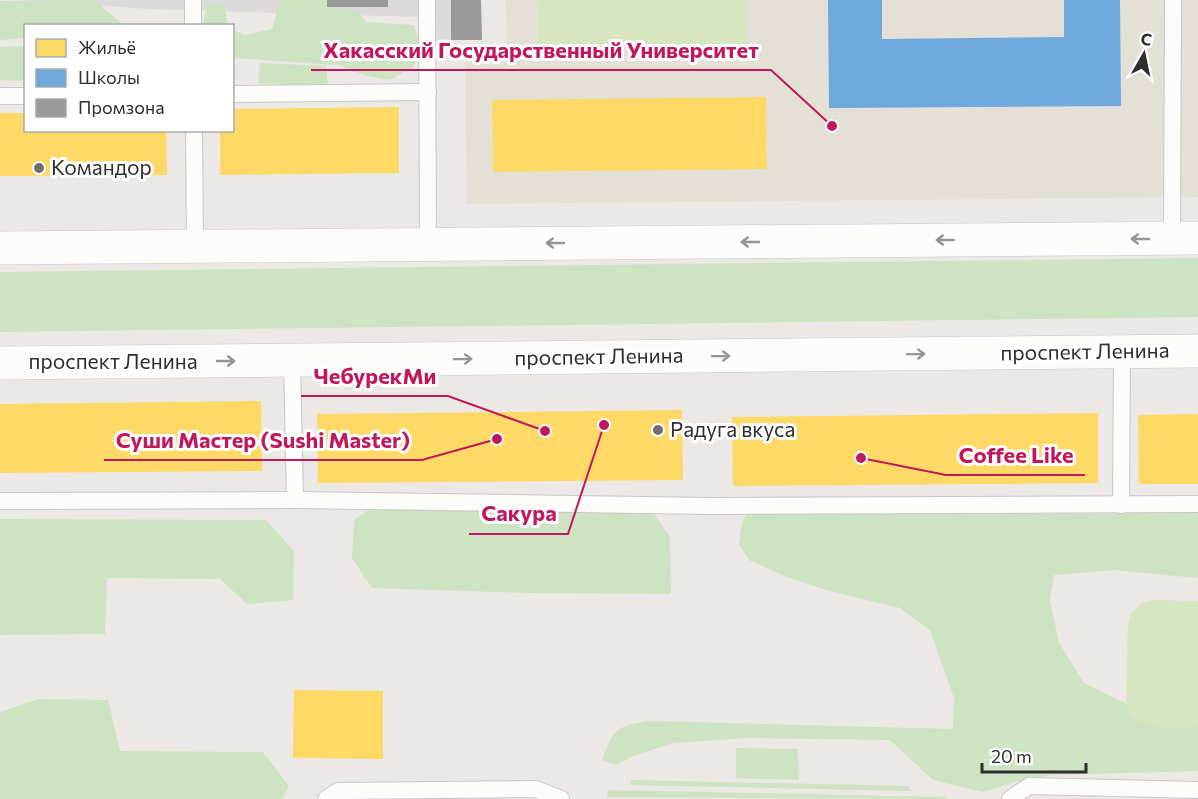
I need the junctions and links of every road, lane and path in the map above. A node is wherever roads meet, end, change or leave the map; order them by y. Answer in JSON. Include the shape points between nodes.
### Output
{"nodes":[{"id":1,"x":193,"y":0,"type":"edge"},
{"id":2,"x":427,"y":0,"type":"edge"},
{"id":3,"x":1173,"y":0,"type":"edge"},
{"id":4,"x":193,"y":24,"type":"edge"},
{"id":5,"x":428,"y":92,"type":"junction"},
{"id":6,"x":234,"y":94,"type":"edge"},
{"id":7,"x":0,"y":96,"type":"edge"},
{"id":8,"x":24,"y":96,"type":"edge"},
{"id":9,"x":194,"y":132,"type":"edge"},
{"id":10,"x":1185,"y":238,"type":"edge"},
{"id":11,"x":429,"y":244,"type":"junction"},
{"id":12,"x":195,"y":246,"type":"junction"},
{"id":13,"x":0,"y":248,"type":"edge"},
{"id":14,"x":1198,"y":351,"type":"edge"},
{"id":15,"x":1122,"y":352,"type":"junction"},
{"id":16,"x":292,"y":361,"type":"junction"},
{"id":17,"x":0,"y":363,"type":"edge"},
{"id":18,"x":295,"y":500,"type":"junction"},
{"id":19,"x":0,"y":501,"type":"edge"},
{"id":20,"x":1198,"y":504,"type":"edge"},
{"id":21,"x":1121,"y":505,"type":"junction"},
{"id":22,"x":1198,"y":790,"type":"edge"},
{"id":23,"x":326,"y":799,"type":"edge"},
{"id":24,"x":561,"y":799,"type":"edge"},
{"id":25,"x":1010,"y":799,"type":"edge"}],
"edges":[{"from":1,"to":4,"type":"lane"},
{"from":2,"to":5,"type":"lane"},
{"from":3,"to":10,"type":"lane"},
{"from":5,"to":6,"type":"lane"},
{"from":5,"to":11,"type":"lane"},
{"from":7,"to":8,"type":"lane"},
{"from":9,"to":12,"type":"lane"},
{"from":10,"to":11,"type":"street","one_way":true},
{"from":11,"to":12,"type":"street"},
{"from":12,"to":13,"type":"street"},
{"from":14,"to":15,"type":"street","name":"проспект Ленина"},
{"from":16,"to":15,"type":"street","name":"проспект Ленина","one_way":true},
{"from":15,"to":21,"type":"lane"},
{"from":17,"to":16,"type":"street","name":"проспект Ленина","one_way":true},
{"from":16,"to":18,"type":"lane"},
{"from":18,"to":19,"type":"lane"},
{"from":18,"to":21,"type":"lane","via":[[711,506]]},
{"from":20,"to":21,"type":"lane"},
{"from":22,"to":25,"type":"lane","via":[[1029,786]]},
{"from":23,"to":24,"type":"lane","via":[[338,791],[536,789]]}]}
